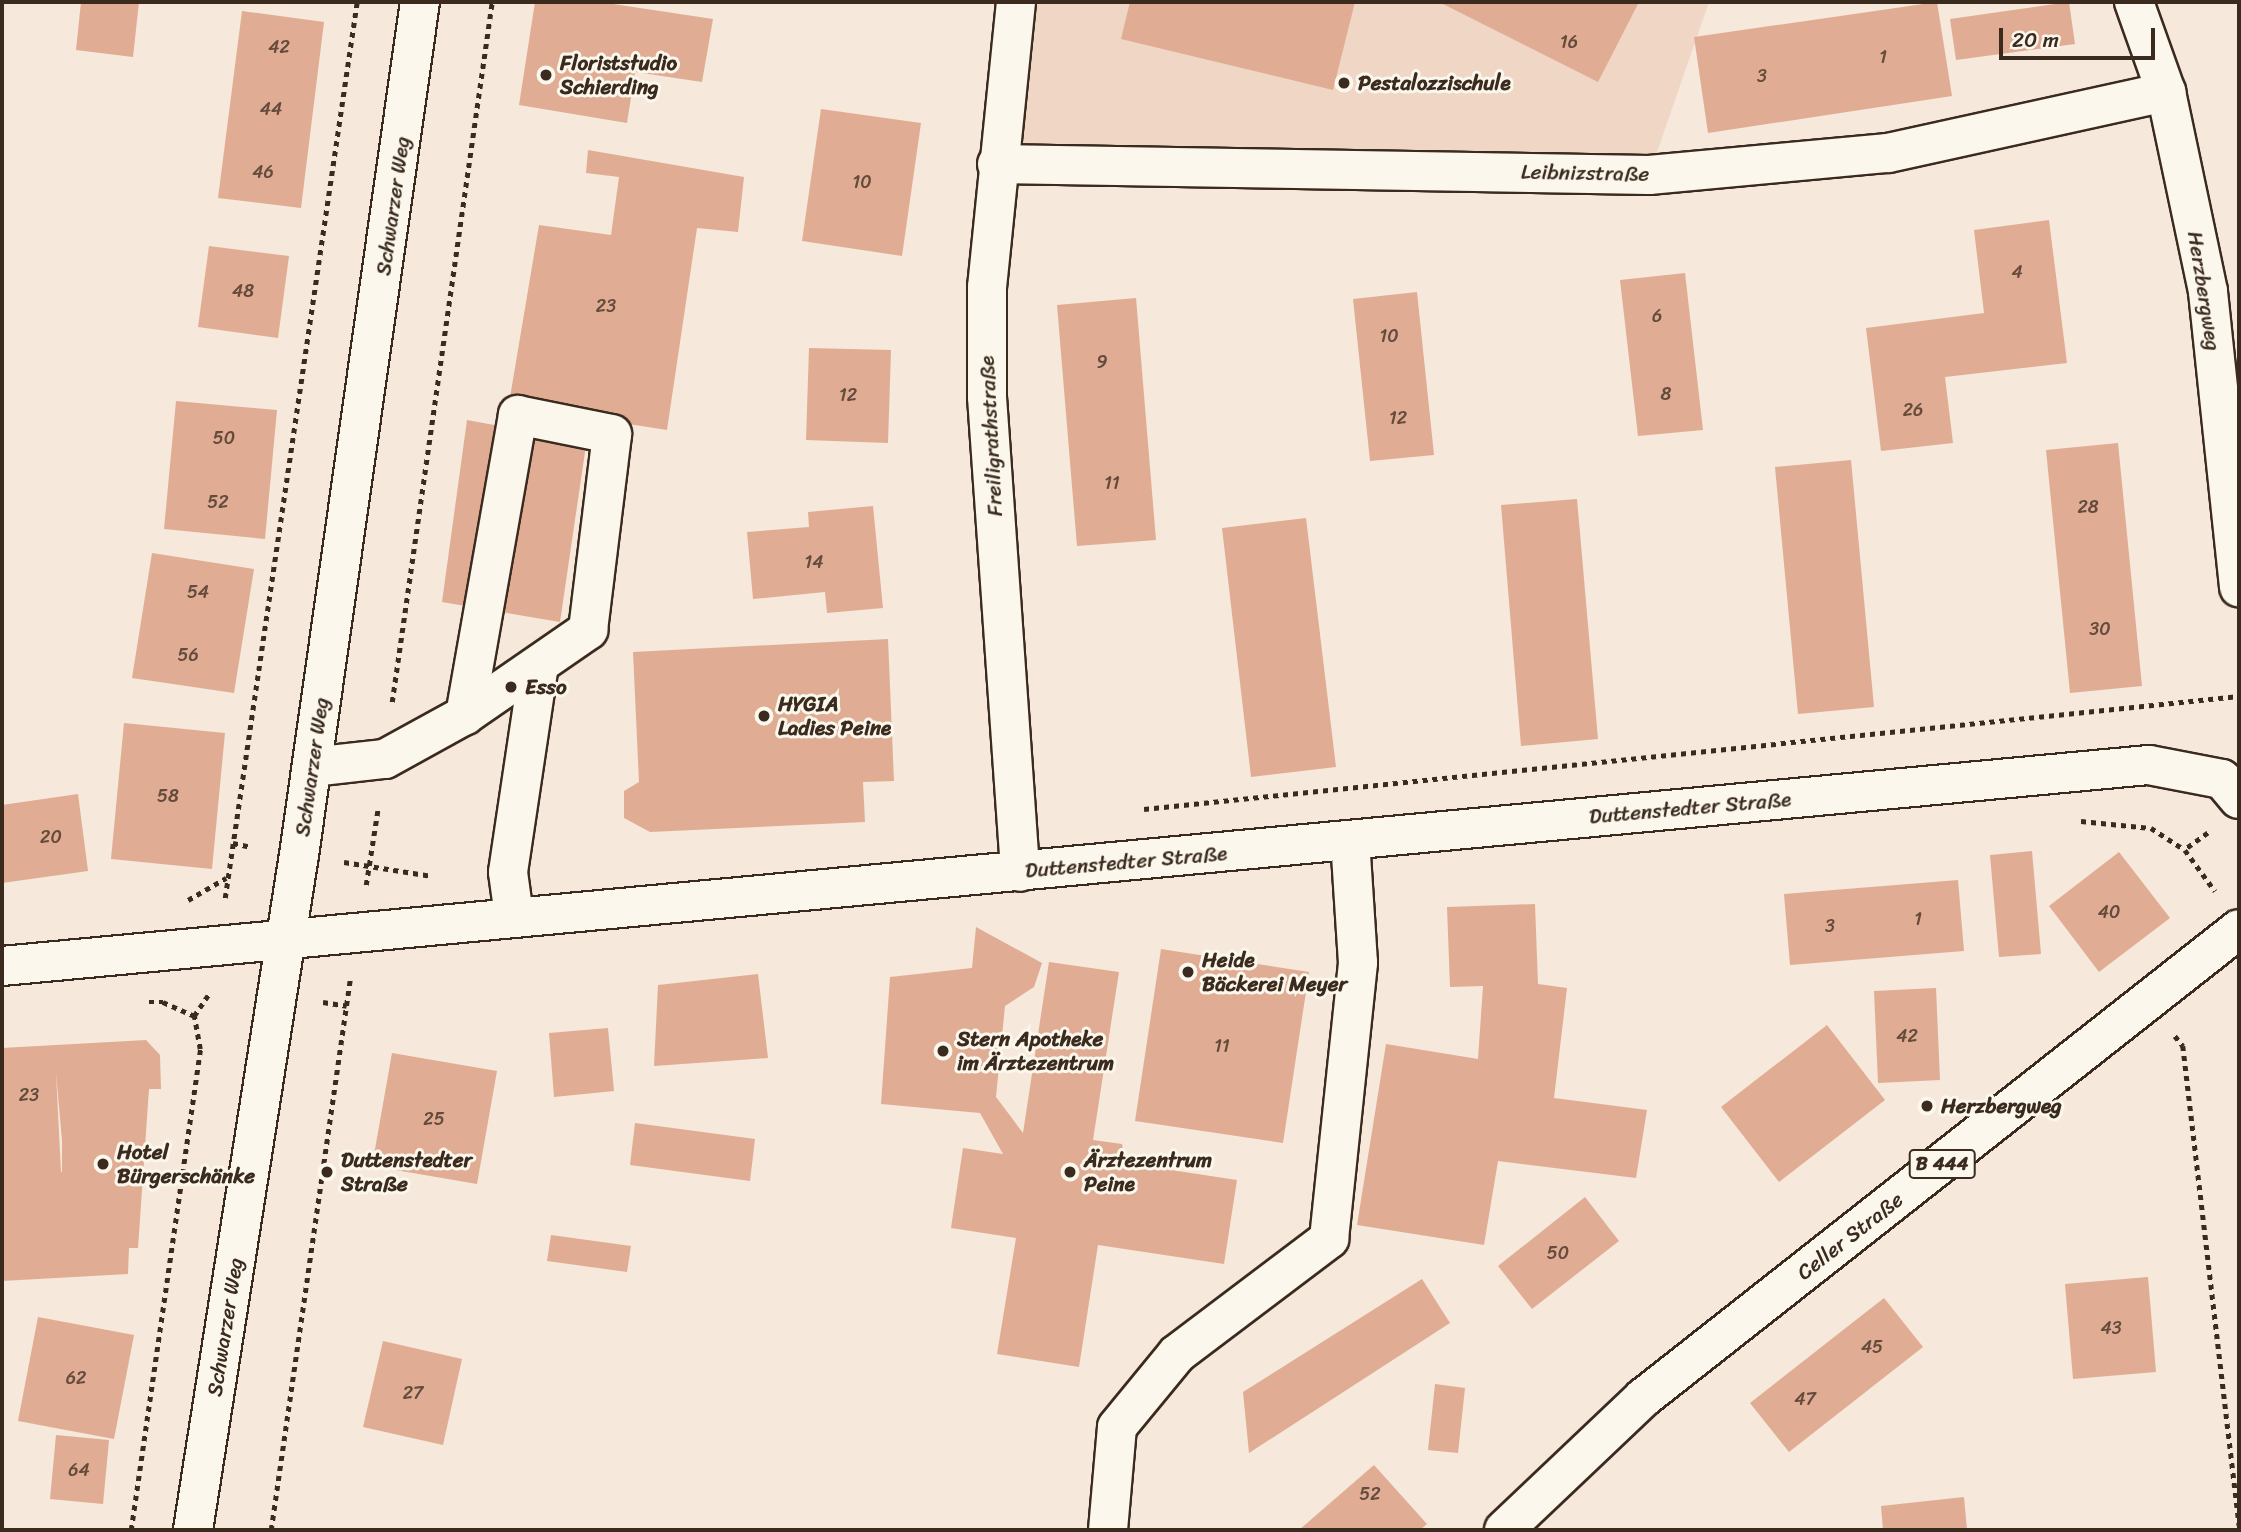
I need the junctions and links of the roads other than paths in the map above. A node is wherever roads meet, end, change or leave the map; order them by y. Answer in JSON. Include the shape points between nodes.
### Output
{"nodes":[{"id":1,"x":420,"y":2,"type":"edge"},
{"id":2,"x":1016,"y":2,"type":"edge"},
{"id":3,"x":2134,"y":2,"type":"edge"},
{"id":4,"x":2166,"y":92,"type":"junction"},
{"id":5,"x":997,"y":164,"type":"junction"},
{"id":6,"x":2239,"y":587,"type":"edge"},
{"id":7,"x":539,"y":665,"type":"junction"},
{"id":8,"x":465,"y":715,"type":"junction"},
{"id":9,"x":312,"y":767,"type":"junction"},
{"id":10,"x":2229,"y":813,"type":"edge"},
{"id":11,"x":1350,"y":840,"type":"junction"},
{"id":12,"x":1020,"y":872,"type":"junction"},
{"id":13,"x":514,"y":916,"type":"junction"},
{"id":14,"x":2232,"y":916,"type":"edge"},
{"id":15,"x":285,"y":939,"type":"junction"},
{"id":16,"x":2,"y":966,"type":"edge"},
{"id":17,"x":193,"y":1530,"type":"edge"},
{"id":18,"x":1108,"y":1530,"type":"edge"},
{"id":19,"x":1504,"y":1530,"type":"edge"}],
"edges":[{"from":1,"to":9,"type":"street","name":"Schwarzer Weg"},
{"from":2,"to":5,"type":"street","name":"Freiligrathstraße"},
{"from":3,"to":4,"type":"street","name":"Herzbergweg"},
{"from":4,"to":5,"type":"street","name":"Leibnizstraße","via":[[1888,153],[1649,175]]},
{"from":4,"to":6,"type":"street","name":"Herzbergweg","via":[[2208,292]]},
{"from":5,"to":12,"type":"street","name":"Freiligrathstraße","via":[[987,287],[987,397]]},
{"from":7,"to":8,"type":"street"},
{"from":7,"to":8,"type":"street","via":[[588,630],[612,434],[519,415]]},
{"from":7,"to":13,"type":"street","via":[[508,872]]},
{"from":8,"to":9,"type":"street","via":[[385,759]]},
{"from":9,"to":15,"type":"street","name":"Schwarzer Weg"},
{"from":10,"to":11,"type":"street","name":"Duttenstedter Straße","via":[[2222,779],[2149,765]]},
{"from":11,"to":12,"type":"street","name":"Duttenstedter Straße"},
{"from":11,"to":18,"type":"street","via":[[1358,963],[1329,1238],[1177,1354],[1117,1427]]},
{"from":12,"to":13,"type":"street","name":"Duttenstedter Straße"},
{"from":13,"to":15,"type":"street","name":"Duttenstedter Straße"},
{"from":14,"to":19,"type":"street","name":"Celler Straße","number":"B 444","via":[[2147,1000],[1643,1398]]},
{"from":15,"to":16,"type":"street","name":"Duttenstedter Straße"},
{"from":15,"to":17,"type":"street","name":"Schwarzer Weg"}]}
